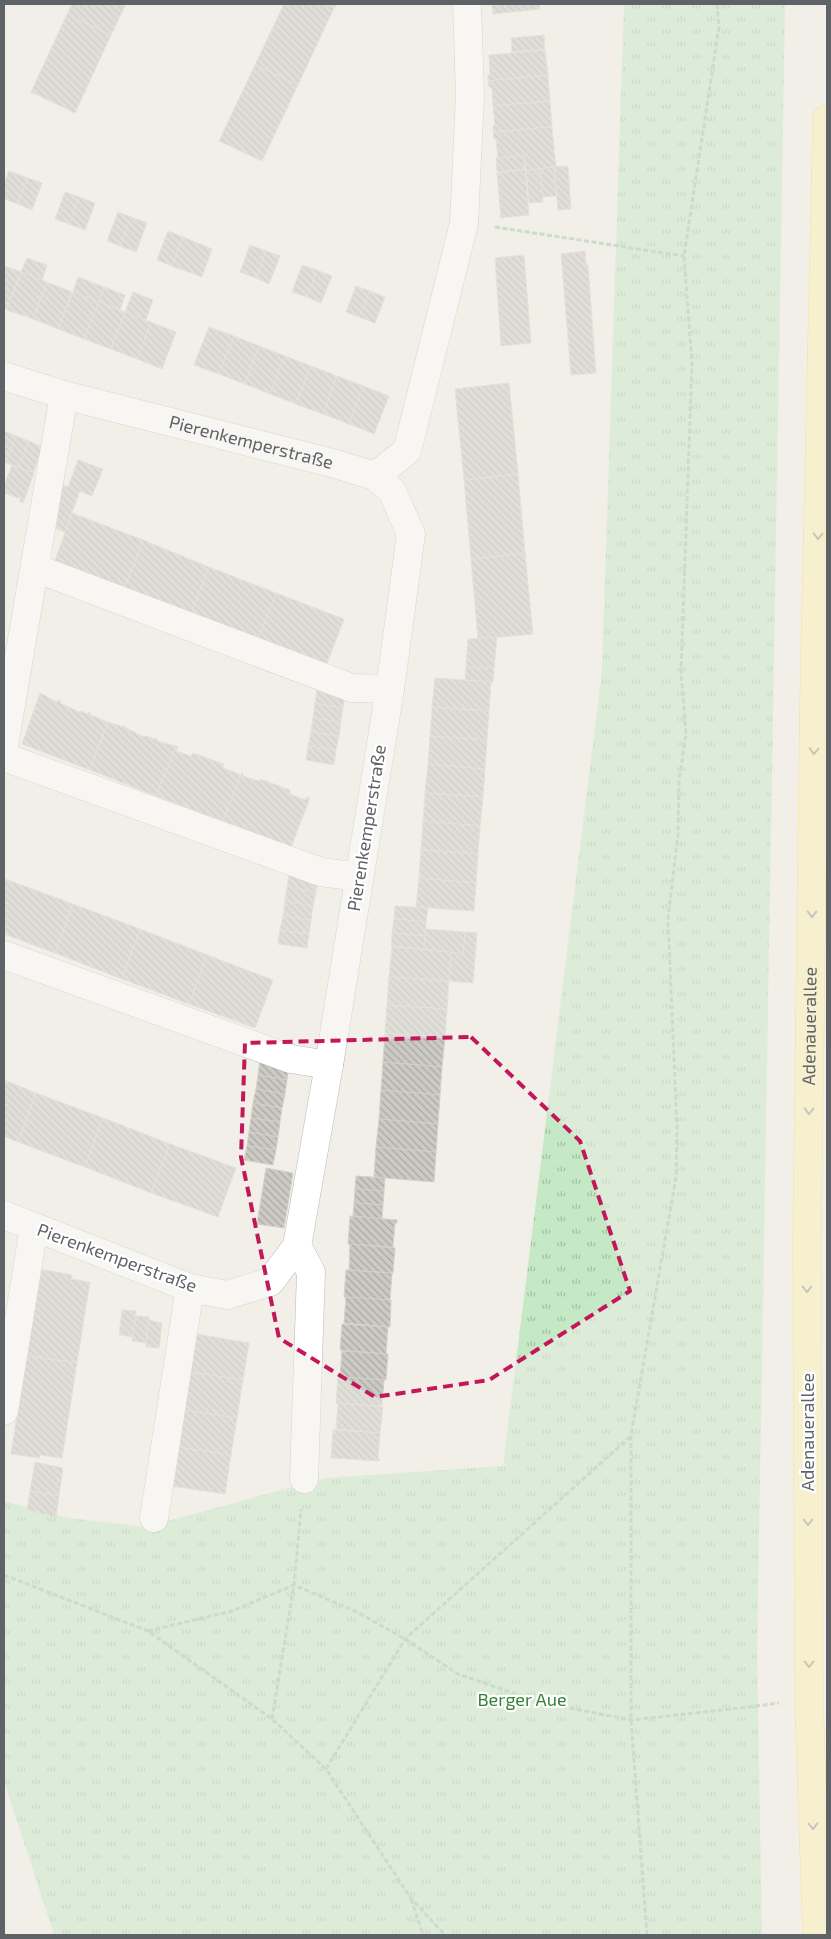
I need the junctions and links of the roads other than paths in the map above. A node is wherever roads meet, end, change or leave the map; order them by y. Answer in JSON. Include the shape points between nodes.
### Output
{"nodes":[{"id":1,"x":467,"y":4,"type":"edge"},
{"id":2,"x":827,"y":119,"type":"edge"},
{"id":3,"x":4,"y":376,"type":"edge"},
{"id":4,"x":64,"y":395,"type":"junction"},
{"id":5,"x":375,"y":476,"type":"junction"},
{"id":6,"x":34,"y":568,"type":"junction"},
{"id":7,"x":390,"y":689,"type":"junction"},
{"id":8,"x":821,"y":703,"type":"edge"},
{"id":9,"x":4,"y":745,"type":"edge"},
{"id":10,"x":4,"y":757,"type":"edge"},
{"id":11,"x":359,"y":877,"type":"junction"},
{"id":12,"x":4,"y":955,"type":"edge"},
{"id":13,"x":329,"y":1065,"type":"junction"},
{"id":14,"x":4,"y":1215,"type":"edge"},
{"id":15,"x":34,"y":1227,"type":"junction"},
{"id":16,"x":297,"y":1246,"type":"junction"},
{"id":17,"x":190,"y":1288,"type":"junction"},
{"id":18,"x":4,"y":1411,"type":"edge"},
{"id":19,"x":304,"y":1479,"type":"road end"},
{"id":20,"x":154,"y":1518,"type":"dead end"},
{"id":21,"x":817,"y":1935,"type":"edge"}],
"edges":[{"from":1,"to":5,"type":"street","via":[[470,95],[464,223],[407,451]]},
{"from":2,"to":8,"type":"main road","name":"Adenauerallee","one_way":true},
{"from":3,"to":4,"type":"street","name":"Pierenkemperstraße"},
{"from":4,"to":5,"type":"street","name":"Pierenkemperstraße"},
{"from":4,"to":6,"type":"street"},
{"from":5,"to":7,"type":"street","name":"Pierenkemperstraße","via":[[392,491],[411,534]]},
{"from":6,"to":7,"type":"street","via":[[352,688]]},
{"from":6,"to":9,"type":"street"},
{"from":7,"to":11,"type":"street","name":"Pierenkemperstraße"},
{"from":8,"to":21,"type":"main road","name":"Adenauerallee","one_way":true,"via":[[807,1240],[809,1703]]},
{"from":10,"to":11,"type":"street","via":[[321,872]]},
{"from":11,"to":13,"type":"street","name":"Pierenkemperstraße"},
{"from":12,"to":13,"type":"street","via":[[291,1060]]},
{"from":13,"to":16,"type":"street","name":"Pierenkemperstraße"},
{"from":14,"to":15,"type":"street","name":"Pierenkemperstraße"},
{"from":15,"to":17,"type":"street","name":"Pierenkemperstraße"},
{"from":15,"to":18,"type":"street"},
{"from":16,"to":17,"type":"street","name":"Pierenkemperstraße","via":[[270,1282],[227,1295]]},
{"from":16,"to":19,"type":"street","via":[[311,1272]]},
{"from":17,"to":20,"type":"street"}]}
